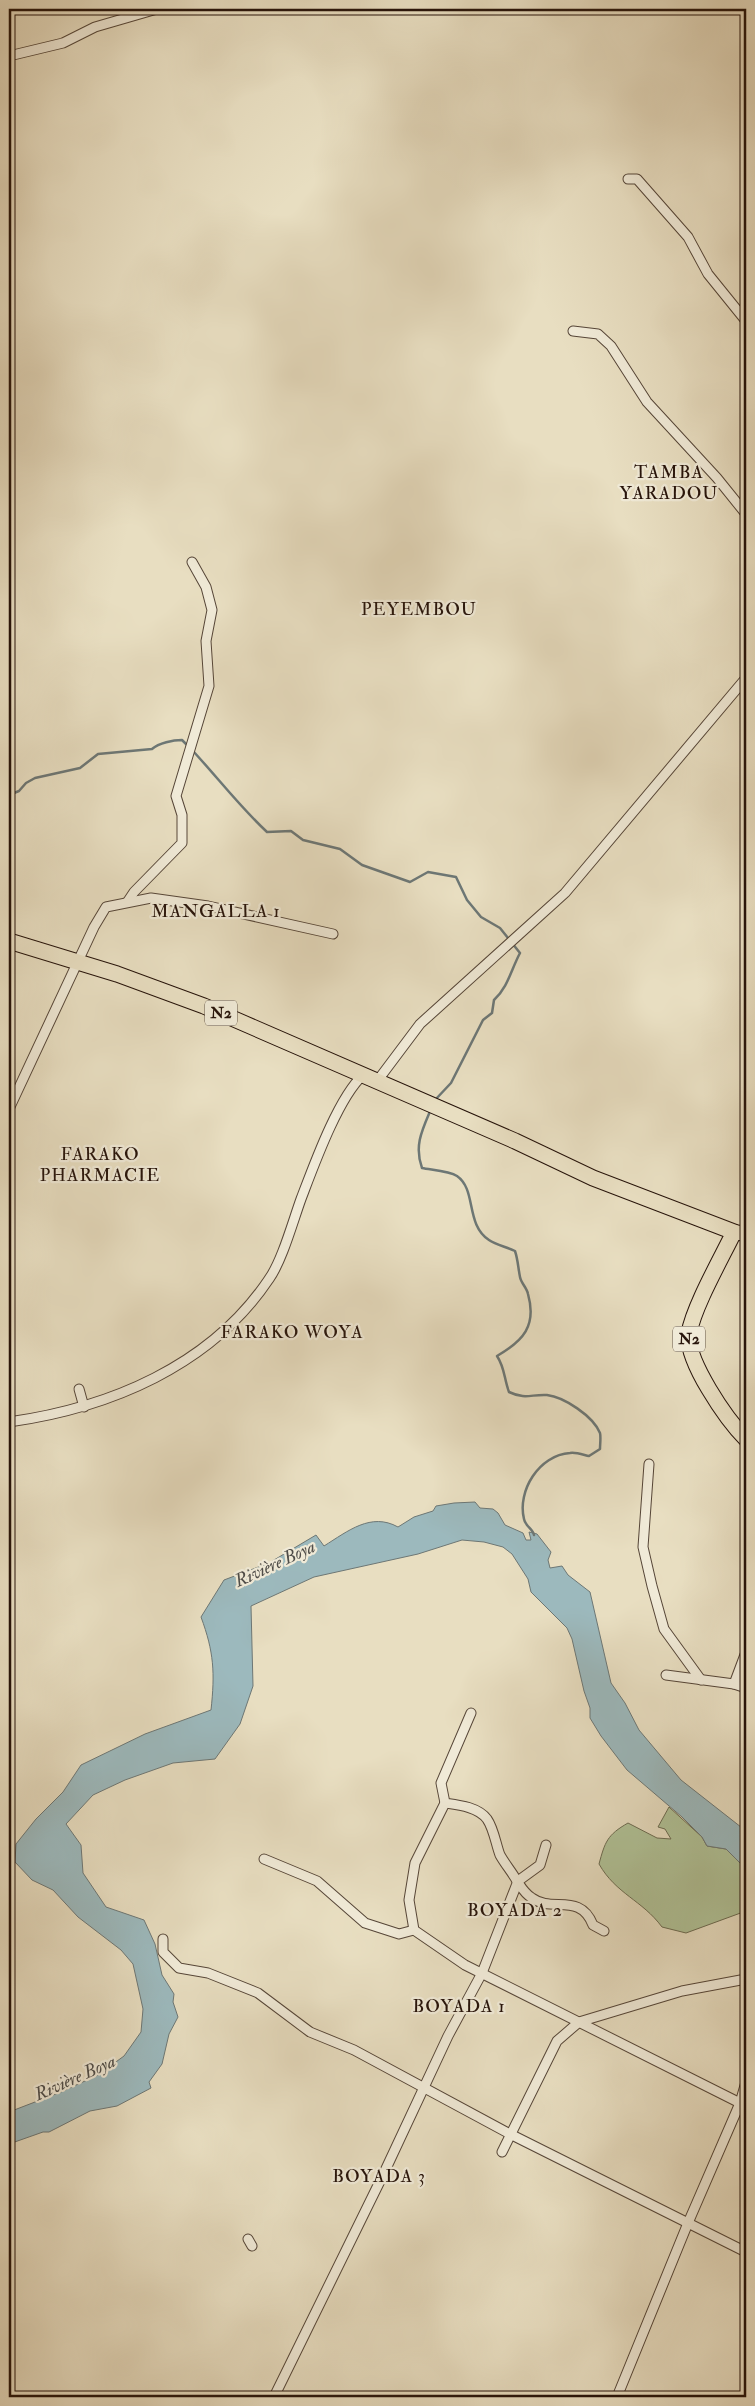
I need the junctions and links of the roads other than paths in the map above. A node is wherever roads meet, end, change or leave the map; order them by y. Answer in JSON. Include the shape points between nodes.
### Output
{"nodes":[{"id":1,"x":157,"y":9,"type":"edge"},
{"id":2,"x":9,"y":56,"type":"edge"},
{"id":3,"x":628,"y":179,"type":"dead end"},
{"id":4,"x":746,"y":321,"type":"edge"},
{"id":5,"x":573,"y":332,"type":"dead end"},
{"id":6,"x":746,"y":514,"type":"edge"},
{"id":7,"x":192,"y":562,"type":"dead end"},
{"id":8,"x":746,"y":678,"type":"edge"},
{"id":9,"x":743,"y":689,"type":"edge"},
{"id":10,"x":128,"y":901,"type":"junction"},
{"id":11,"x":333,"y":934,"type":"dead end"},
{"id":12,"x":9,"y":941,"type":"edge"},
{"id":13,"x":78,"y":963,"type":"junction"},
{"id":14,"x":363,"y":1075,"type":"junction"},
{"id":15,"x":378,"y":1080,"type":"junction"},
{"id":16,"x":9,"y":1109,"type":"edge"},
{"id":17,"x":740,"y":1233,"type":"edge"},
{"id":18,"x":79,"y":1389,"type":"dead end"},
{"id":19,"x":84,"y":1407,"type":"junction"},
{"id":20,"x":9,"y":1422,"type":"edge"},
{"id":21,"x":746,"y":1439,"type":"edge"},
{"id":22,"x":649,"y":1464,"type":"dead end"},
{"id":23,"x":746,"y":1652,"type":"edge"},
{"id":24,"x":666,"y":1675,"type":"dead end"},
{"id":25,"x":701,"y":1680,"type":"junction"},
{"id":26,"x":734,"y":1684,"type":"junction"},
{"id":27,"x":746,"y":1688,"type":"edge"},
{"id":28,"x":471,"y":1713,"type":"dead end"},
{"id":29,"x":445,"y":1804,"type":"junction"},
{"id":30,"x":546,"y":1845,"type":"dead end"},
{"id":31,"x":264,"y":1858,"type":"dead end"},
{"id":32,"x":518,"y":1881,"type":"junction"},
{"id":33,"x":414,"y":1930,"type":"junction"},
{"id":34,"x":604,"y":1931,"type":"dead end"},
{"id":35,"x":163,"y":1939,"type":"dead end"},
{"id":36,"x":482,"y":1973,"type":"junction"},
{"id":37,"x":746,"y":1979,"type":"edge"},
{"id":38,"x":579,"y":2022,"type":"junction"},
{"id":39,"x":746,"y":2082,"type":"edge"},
{"id":40,"x":423,"y":2088,"type":"junction"},
{"id":41,"x":743,"y":2105,"type":"edge"},
{"id":42,"x":510,"y":2134,"type":"junction"},
{"id":43,"x":502,"y":2152,"type":"dead end"},
{"id":44,"x":688,"y":2223,"type":"junction"},
{"id":45,"x":746,"y":2252,"type":"edge"},
{"id":46,"x":274,"y":2397,"type":"edge"},
{"id":47,"x":617,"y":2397,"type":"edge"}],
"edges":[{"from":1,"to":2,"type":"street","via":[[95,27],[64,43]]},
{"from":3,"to":4,"type":"street","via":[[637,179],[688,237],[708,274]]},
{"from":5,"to":6,"type":"street","via":[[598,334],[611,346],[647,402]]},
{"from":7,"to":10,"type":"street","via":[[206,587],[212,610],[206,641],[209,686],[176,796],[182,815],[182,843]]},
{"from":8,"to":9,"type":"street"},
{"from":9,"to":15,"type":"street","via":[[565,893],[420,1024]]},
{"from":10,"to":11,"type":"street","via":[[151,898],[208,906]]},
{"from":10,"to":13,"type":"street","via":[[106,906]]},
{"from":12,"to":13,"type":"highway","number":"N2"},
{"from":13,"to":14,"type":"highway","number":"N2","via":[[204,1006]]},
{"from":13,"to":16,"type":"street"},
{"from":14,"to":15,"type":"highway","number":"N2"},
{"from":14,"to":19,"type":"street","via":[[354,1083],[321,1147],[270,1278],[240,1316],[174,1368],[137,1387]]},
{"from":15,"to":17,"type":"highway","number":"N2","via":[[593,1178]]},
{"from":17,"to":21,"type":"highway","number":"N2","via":[[692,1319],[688,1336],[693,1355],[717,1403]]},
{"from":18,"to":19,"type":"street"},
{"from":19,"to":20,"type":"street"},
{"from":22,"to":25,"type":"street","via":[[643,1546],[650,1578],[664,1629]]},
{"from":23,"to":26,"type":"street"},
{"from":24,"to":25,"type":"street"},
{"from":25,"to":26,"type":"street"},
{"from":26,"to":27,"type":"street"},
{"from":28,"to":29,"type":"street","via":[[441,1783]]},
{"from":29,"to":32,"type":"street","via":[[469,1808],[487,1819],[501,1857]]},
{"from":29,"to":33,"type":"street","via":[[415,1863],[409,1900]]},
{"from":30,"to":32,"type":"street","via":[[540,1865]]},
{"from":31,"to":33,"type":"street","via":[[316,1881],[365,1922],[399,1934]]},
{"from":32,"to":34,"type":"street","via":[[531,1898],[543,1904],[575,1906],[589,1915],[593,1925]]},
{"from":32,"to":36,"type":"street"},
{"from":33,"to":36,"type":"street"},
{"from":35,"to":40,"type":"street","via":[[163,1952],[179,1968],[208,1973],[258,1993],[310,2032],[354,2050]]},
{"from":36,"to":38,"type":"street"},
{"from":36,"to":40,"type":"street"},
{"from":37,"to":38,"type":"street","via":[[682,1991]]},
{"from":38,"to":41,"type":"street"},
{"from":38,"to":42,"type":"street","via":[[557,2041]]},
{"from":39,"to":41,"type":"street"},
{"from":40,"to":42,"type":"street"},
{"from":40,"to":46,"type":"street"},
{"from":41,"to":44,"type":"street"},
{"from":42,"to":43,"type":"street"},
{"from":42,"to":44,"type":"street"},
{"from":44,"to":45,"type":"street"},
{"from":44,"to":47,"type":"street"}]}
